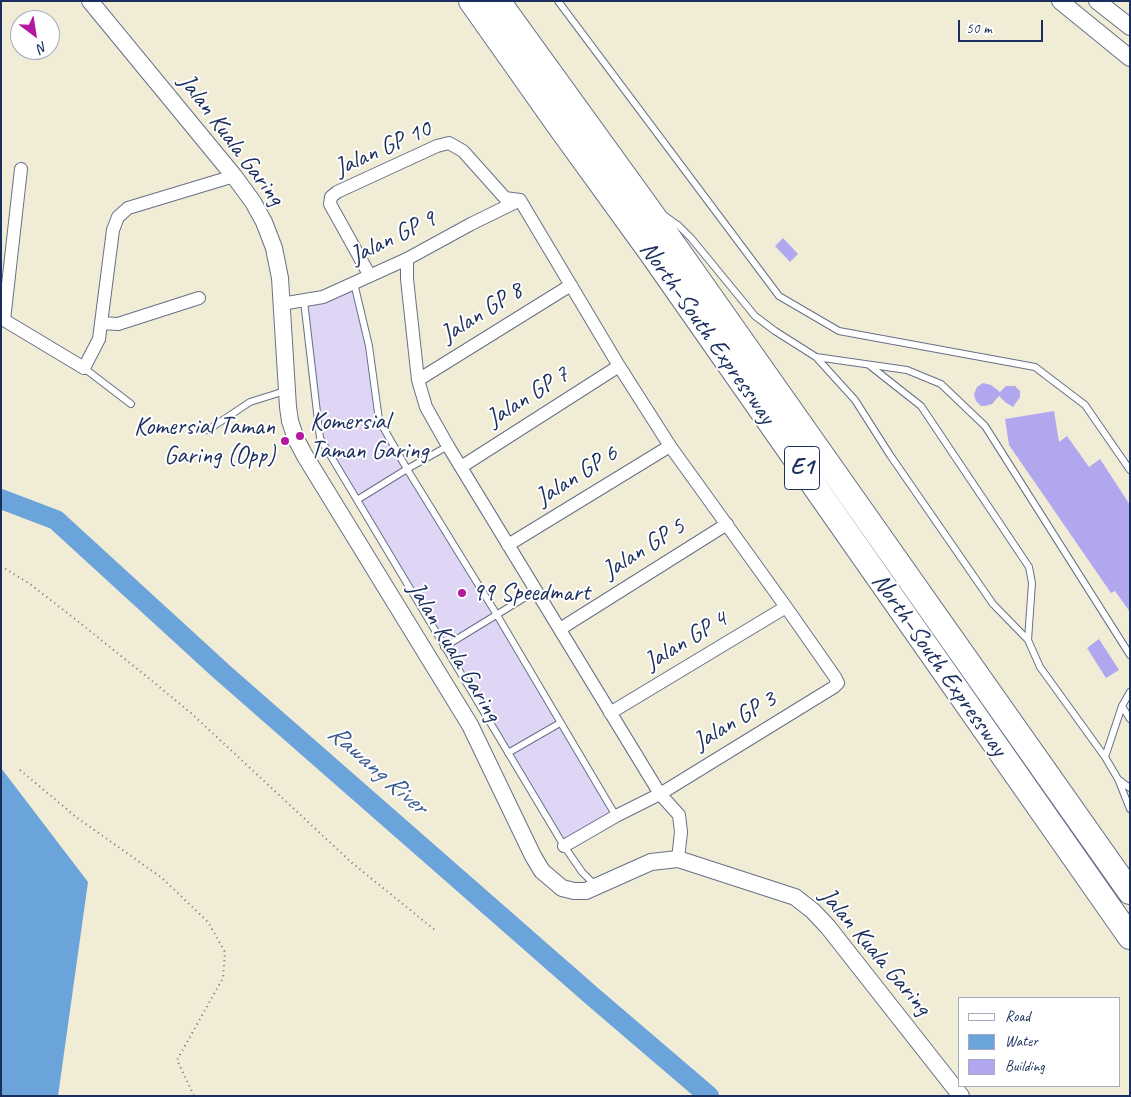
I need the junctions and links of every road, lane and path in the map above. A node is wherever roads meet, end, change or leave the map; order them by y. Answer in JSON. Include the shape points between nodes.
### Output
{"nodes":[{"id":1,"x":90,"y":1,"type":"edge"},
{"id":2,"x":471,"y":1,"type":"edge"},
{"id":3,"x":498,"y":1,"type":"edge"},
{"id":4,"x":558,"y":1,"type":"edge"},
{"id":5,"x":1060,"y":1,"type":"edge"},
{"id":6,"x":1097,"y":1,"type":"edge"},
{"id":7,"x":1130,"y":28,"type":"edge"},
{"id":8,"x":1130,"y":58,"type":"edge"},
{"id":9,"x":21,"y":169,"type":"dead end"},
{"id":10,"x":234,"y":176,"type":"junction"},
{"id":11,"x":520,"y":200,"type":"junction"},
{"id":12,"x":650,"y":211,"type":"junction"},
{"id":13,"x":407,"y":259,"type":"junction"},
{"id":14,"x":370,"y":276,"type":"junction"},
{"id":15,"x":354,"y":283,"type":"junction"},
{"id":16,"x":571,"y":285,"type":"junction"},
{"id":17,"x":199,"y":298,"type":"dead end"},
{"id":18,"x":304,"y":301,"type":"junction"},
{"id":19,"x":281,"y":304,"type":"junction"},
{"id":20,"x":2,"y":320,"type":"edge"},
{"id":21,"x":101,"y":323,"type":"junction"},
{"id":22,"x":816,"y":357,"type":"junction"},
{"id":23,"x":868,"y":364,"type":"junction"},
{"id":24,"x":619,"y":366,"type":"junction"},
{"id":25,"x":84,"y":368,"type":"junction"},
{"id":26,"x":418,"y":380,"type":"junction"},
{"id":27,"x":286,"y":391,"type":"junction"},
{"id":28,"x":131,"y":404,"type":"dead end"},
{"id":29,"x":208,"y":430,"type":"dead end"},
{"id":30,"x":448,"y":446,"type":"junction"},
{"id":31,"x":670,"y":446,"type":"junction"},
{"id":32,"x":461,"y":466,"type":"junction"},
{"id":33,"x":407,"y":469,"type":"junction"},
{"id":34,"x":1130,"y":470,"type":"edge"},
{"id":35,"x":358,"y":500,"type":"junction"},
{"id":36,"x":727,"y":524,"type":"junction"},
{"id":37,"x":508,"y":545,"type":"junction"},
{"id":38,"x":1,"y":566,"type":"edge"},
{"id":39,"x":536,"y":590,"type":"junction"},
{"id":40,"x":786,"y":607,"type":"junction"},
{"id":41,"x":497,"y":614,"type":"junction"},
{"id":42,"x":560,"y":629,"type":"junction"},
{"id":43,"x":1028,"y":640,"type":"junction"},
{"id":44,"x":444,"y":647,"type":"junction"},
{"id":45,"x":1130,"y":655,"type":"edge"},
{"id":46,"x":1130,"y":692,"type":"edge"},
{"id":47,"x":1122,"y":706,"type":"junction"},
{"id":48,"x":610,"y":713,"type":"junction"},
{"id":49,"x":1130,"y":719,"type":"edge"},
{"id":50,"x":560,"y":722,"type":"junction"},
{"id":51,"x":508,"y":753,"type":"junction"},
{"id":52,"x":1105,"y":757,"type":"junction"},
{"id":53,"x":20,"y":770,"type":"dead end"},
{"id":54,"x":1118,"y":780,"type":"junction"},
{"id":55,"x":1130,"y":788,"type":"edge"},
{"id":56,"x":660,"y":794,"type":"junction"},
{"id":57,"x":1130,"y":809,"type":"edge"},
{"id":58,"x":616,"y":816,"type":"junction"},
{"id":59,"x":564,"y":846,"type":"junction"},
{"id":60,"x":678,"y":858,"type":"junction"},
{"id":61,"x":597,"y":888,"type":"junction"},
{"id":62,"x":1130,"y":892,"type":"edge"},
{"id":63,"x":436,"y":931,"type":"dead end"},
{"id":64,"x":1130,"y":937,"type":"edge"},
{"id":65,"x":194,"y":1096,"type":"edge"},
{"id":66,"x":961,"y":1096,"type":"edge"}],
"edges":[{"from":1,"to":10,"type":"street","name":"Jalan Kuala Garing"},
{"from":2,"to":64,"type":"highway","name":"North–South Expressway","number":"E1","via":[[658,262]]},
{"from":3,"to":12,"type":"highway","name":"North–South Expressway","number":"E1"},
{"from":4,"to":34,"type":"lane","via":[[779,296],[839,331],[1035,367],[1084,405]]},
{"from":5,"to":8,"type":"street"},
{"from":6,"to":7,"type":"street"},
{"from":9,"to":20,"type":"street"},
{"from":10,"to":19,"type":"street","name":"Jalan Kuala Garing","via":[[253,202],[274,248]]},
{"from":10,"to":21,"type":"street","via":[[128,208],[118,217],[113,230]]},
{"from":11,"to":13,"type":"street","name":"Jalan GP 9"},
{"from":11,"to":14,"type":"street","name":"Jalan GP 10","via":[[505,198],[463,151],[449,143],[338,192],[331,197],[330,204]]},
{"from":11,"to":16,"type":"street"},
{"from":12,"to":22,"type":"lane","via":[[679,226],[756,316]]},
{"from":12,"to":62,"type":"highway","name":"North–South Expressway","number":"E1"},
{"from":13,"to":14,"type":"street","name":"Jalan GP 9"},
{"from":13,"to":26,"type":"street"},
{"from":14,"to":15,"type":"street","name":"Jalan GP 9"},
{"from":15,"to":18,"type":"street","name":"Jalan GP 9","via":[[323,297]]},
{"from":15,"to":33,"type":"lane","via":[[369,346],[379,420]]},
{"from":16,"to":24,"type":"street"},
{"from":16,"to":26,"type":"street","name":"Jalan GP 8"},
{"from":17,"to":21,"type":"street","via":[[118,324]]},
{"from":18,"to":19,"type":"street","name":"Jalan GP 9"},
{"from":18,"to":35,"type":"lane","via":[[320,438]]},
{"from":19,"to":27,"type":"street","name":"Jalan Kuala Garing"},
{"from":20,"to":25,"type":"street"},
{"from":21,"to":25,"type":"street","via":[[99,339]]},
{"from":22,"to":23,"type":"lane"},
{"from":22,"to":43,"type":"lane","via":[[855,400],[993,604]]},
{"from":23,"to":43,"type":"lane","via":[[921,406],[1028,567],[1032,583]]},
{"from":23,"to":45,"type":"lane","via":[[907,370],[941,384],[985,426]]},
{"from":24,"to":31,"type":"street"},
{"from":24,"to":32,"type":"street","name":"Jalan GP 7"},
{"from":25,"to":28,"type":"lane"},
{"from":26,"to":30,"type":"street","via":[[426,407]]},
{"from":27,"to":29,"type":"lane","via":[[250,402]]},
{"from":27,"to":61,"type":"street","name":"Jalan Kuala Garing","via":[[296,440],[470,725],[542,871],[562,888],[586,891]]},
{"from":30,"to":32,"type":"street"},
{"from":30,"to":33,"type":"lane"},
{"from":31,"to":36,"type":"street"},
{"from":31,"to":37,"type":"street","name":"Jalan GP 6"},
{"from":32,"to":37,"type":"street"},
{"from":33,"to":35,"type":"lane"},
{"from":33,"to":41,"type":"lane"},
{"from":35,"to":44,"type":"lane"},
{"from":36,"to":40,"type":"street"},
{"from":36,"to":42,"type":"street","name":"Jalan GP 5"},
{"from":37,"to":39,"type":"street"},
{"from":38,"to":63,"type":"path","via":[[76,619],[192,714],[351,862]]},
{"from":39,"to":41,"type":"lane"},
{"from":39,"to":42,"type":"street"},
{"from":40,"to":48,"type":"street","name":"Jalan GP 4"},
{"from":40,"to":56,"type":"street","name":"Jalan GP 3","via":[[838,683]]},
{"from":41,"to":44,"type":"lane"},
{"from":41,"to":50,"type":"lane"},
{"from":42,"to":48,"type":"street"},
{"from":43,"to":52,"type":"lane","via":[[1040,667]]},
{"from":44,"to":51,"type":"lane"},
{"from":46,"to":47,"type":"lane"},
{"from":47,"to":49,"type":"lane"},
{"from":47,"to":52,"type":"lane"},
{"from":48,"to":56,"type":"street"},
{"from":50,"to":51,"type":"lane"},
{"from":50,"to":58,"type":"lane"},
{"from":51,"to":59,"type":"lane"},
{"from":52,"to":54,"type":"lane"},
{"from":53,"to":65,"type":"path","via":[[76,816],[162,878],[208,922],[225,952],[223,978],[177,1060]]},
{"from":54,"to":55,"type":"lane"},
{"from":54,"to":57,"type":"lane"},
{"from":56,"to":58,"type":"street","name":"Jalan GP 3"},
{"from":56,"to":60,"type":"street","via":[[679,815],[682,832]]},
{"from":58,"to":59,"type":"street","name":"Jalan GP 3"},
{"from":59,"to":61,"type":"lane"},
{"from":60,"to":61,"type":"street","name":"Jalan Kuala Garing","via":[[651,862]]},
{"from":60,"to":66,"type":"street","name":"Jalan Kuala Garing","via":[[795,897],[813,911]]}]}
